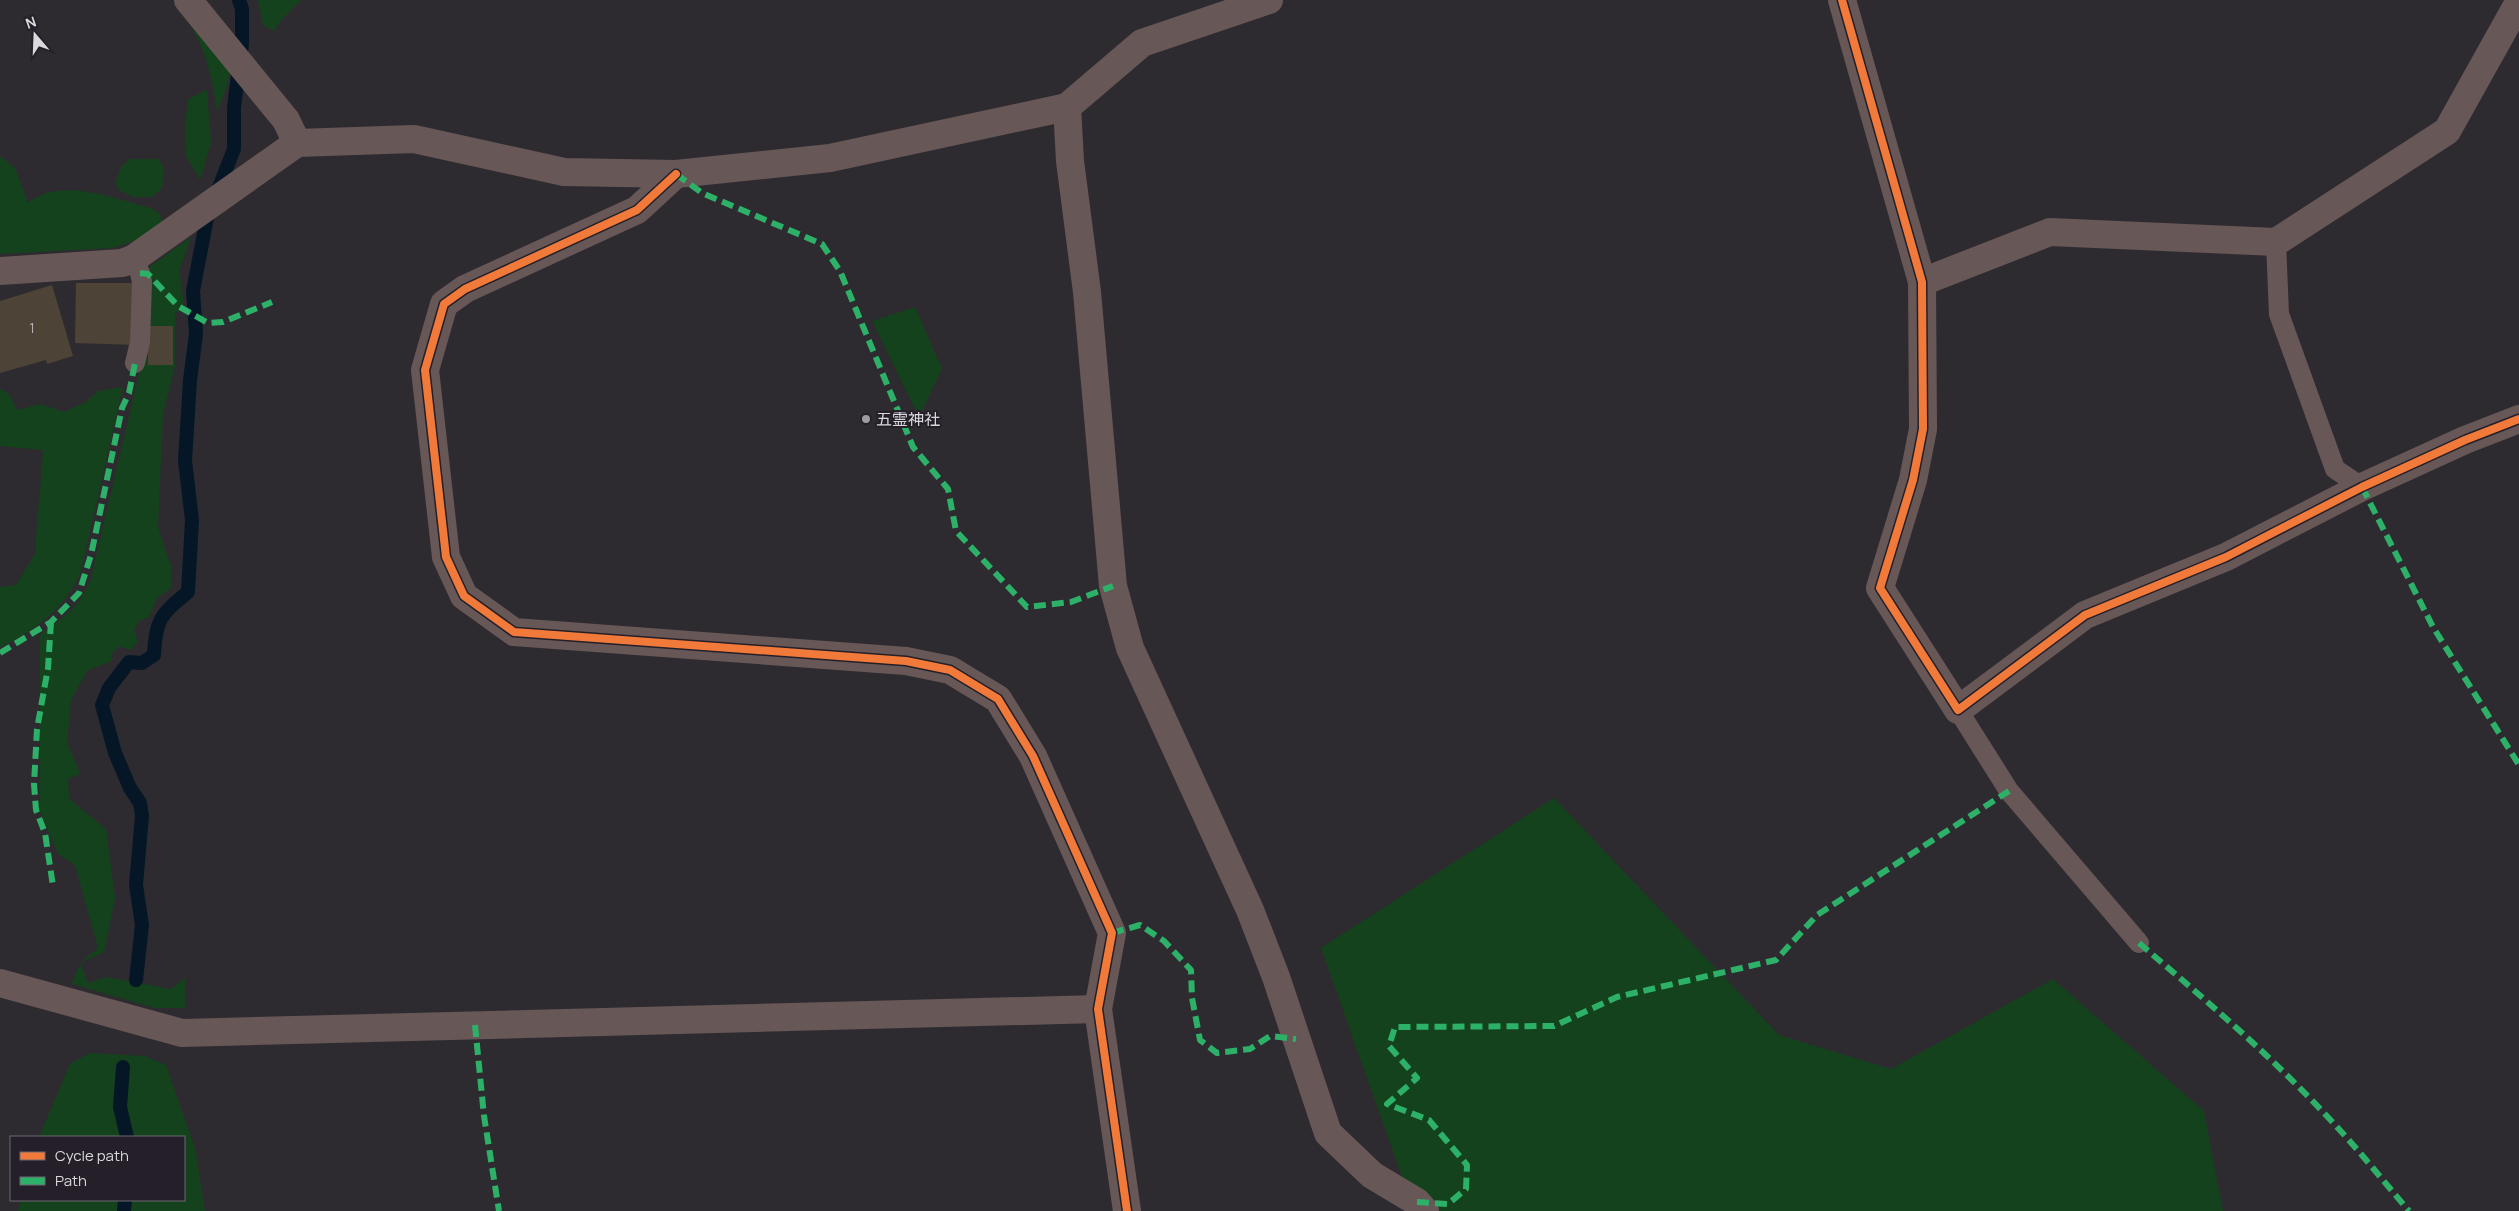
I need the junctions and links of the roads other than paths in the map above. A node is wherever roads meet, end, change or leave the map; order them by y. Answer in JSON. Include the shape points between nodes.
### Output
{"nodes":[{"id":1,"x":188,"y":0,"type":"edge"},
{"id":2,"x":1270,"y":0,"type":"edge"},
{"id":3,"x":1842,"y":0,"type":"edge"},
{"id":4,"x":2519,"y":2,"type":"edge"},
{"id":5,"x":1068,"y":107,"type":"junction"},
{"id":6,"x":297,"y":143,"type":"junction"},
{"id":7,"x":676,"y":174,"type":"junction"},
{"id":8,"x":2276,"y":242,"type":"junction"},
{"id":9,"x":133,"y":258,"type":"junction"},
{"id":10,"x":0,"y":271,"type":"edge"},
{"id":11,"x":1922,"y":282,"type":"junction"},
{"id":12,"x":135,"y":363,"type":"dead end"},
{"id":13,"x":2519,"y":419,"type":"edge"},
{"id":14,"x":2362,"y":487,"type":"junction"},
{"id":15,"x":1958,"y":710,"type":"junction"},
{"id":16,"x":2138,"y":943,"type":"dead end"},
{"id":17,"x":0,"y":984,"type":"edge"},
{"id":18,"x":1098,"y":1009,"type":"junction"},
{"id":19,"x":1127,"y":1211,"type":"edge"},
{"id":20,"x":1425,"y":1211,"type":"edge"}],
"edges":[{"from":1,"to":6,"type":"street","via":[[286,120]]},
{"from":2,"to":5,"type":"street","via":[[1142,43]]},
{"from":3,"to":11,"type":"street"},
{"from":4,"to":8,"type":"street","via":[[2447,131]]},
{"from":5,"to":7,"type":"street","via":[[830,158]]},
{"from":5,"to":20,"type":"street","via":[[1070,161],[1087,292],[1113,586],[1130,648],[1250,910],[1328,1133],[1372,1176],[1417,1202]]},
{"from":6,"to":7,"type":"street","via":[[414,139],[564,172]]},
{"from":6,"to":9,"type":"street"},
{"from":7,"to":18,"type":"street","via":[[637,210],[465,289],[444,304],[425,370],[446,557],[464,596],[514,632],[906,661],[950,670],[998,699],[1033,756],[1112,933]]},
{"from":8,"to":11,"type":"street","via":[[2050,232]]},
{"from":8,"to":14,"type":"lane","via":[[2278,314],[2335,468]]},
{"from":9,"to":10,"type":"street","via":[[122,263]]},
{"from":9,"to":12,"type":"lane","via":[[142,282],[140,342]]},
{"from":11,"to":15,"type":"street","via":[[1923,429],[1913,480],[1880,588]]},
{"from":13,"to":14,"type":"street"},
{"from":14,"to":15,"type":"street","via":[[2226,557],[2085,615]]},
{"from":15,"to":16,"type":"lane","via":[[2009,791]]},
{"from":17,"to":18,"type":"street","via":[[182,1033]]},
{"from":18,"to":19,"type":"street"}]}
